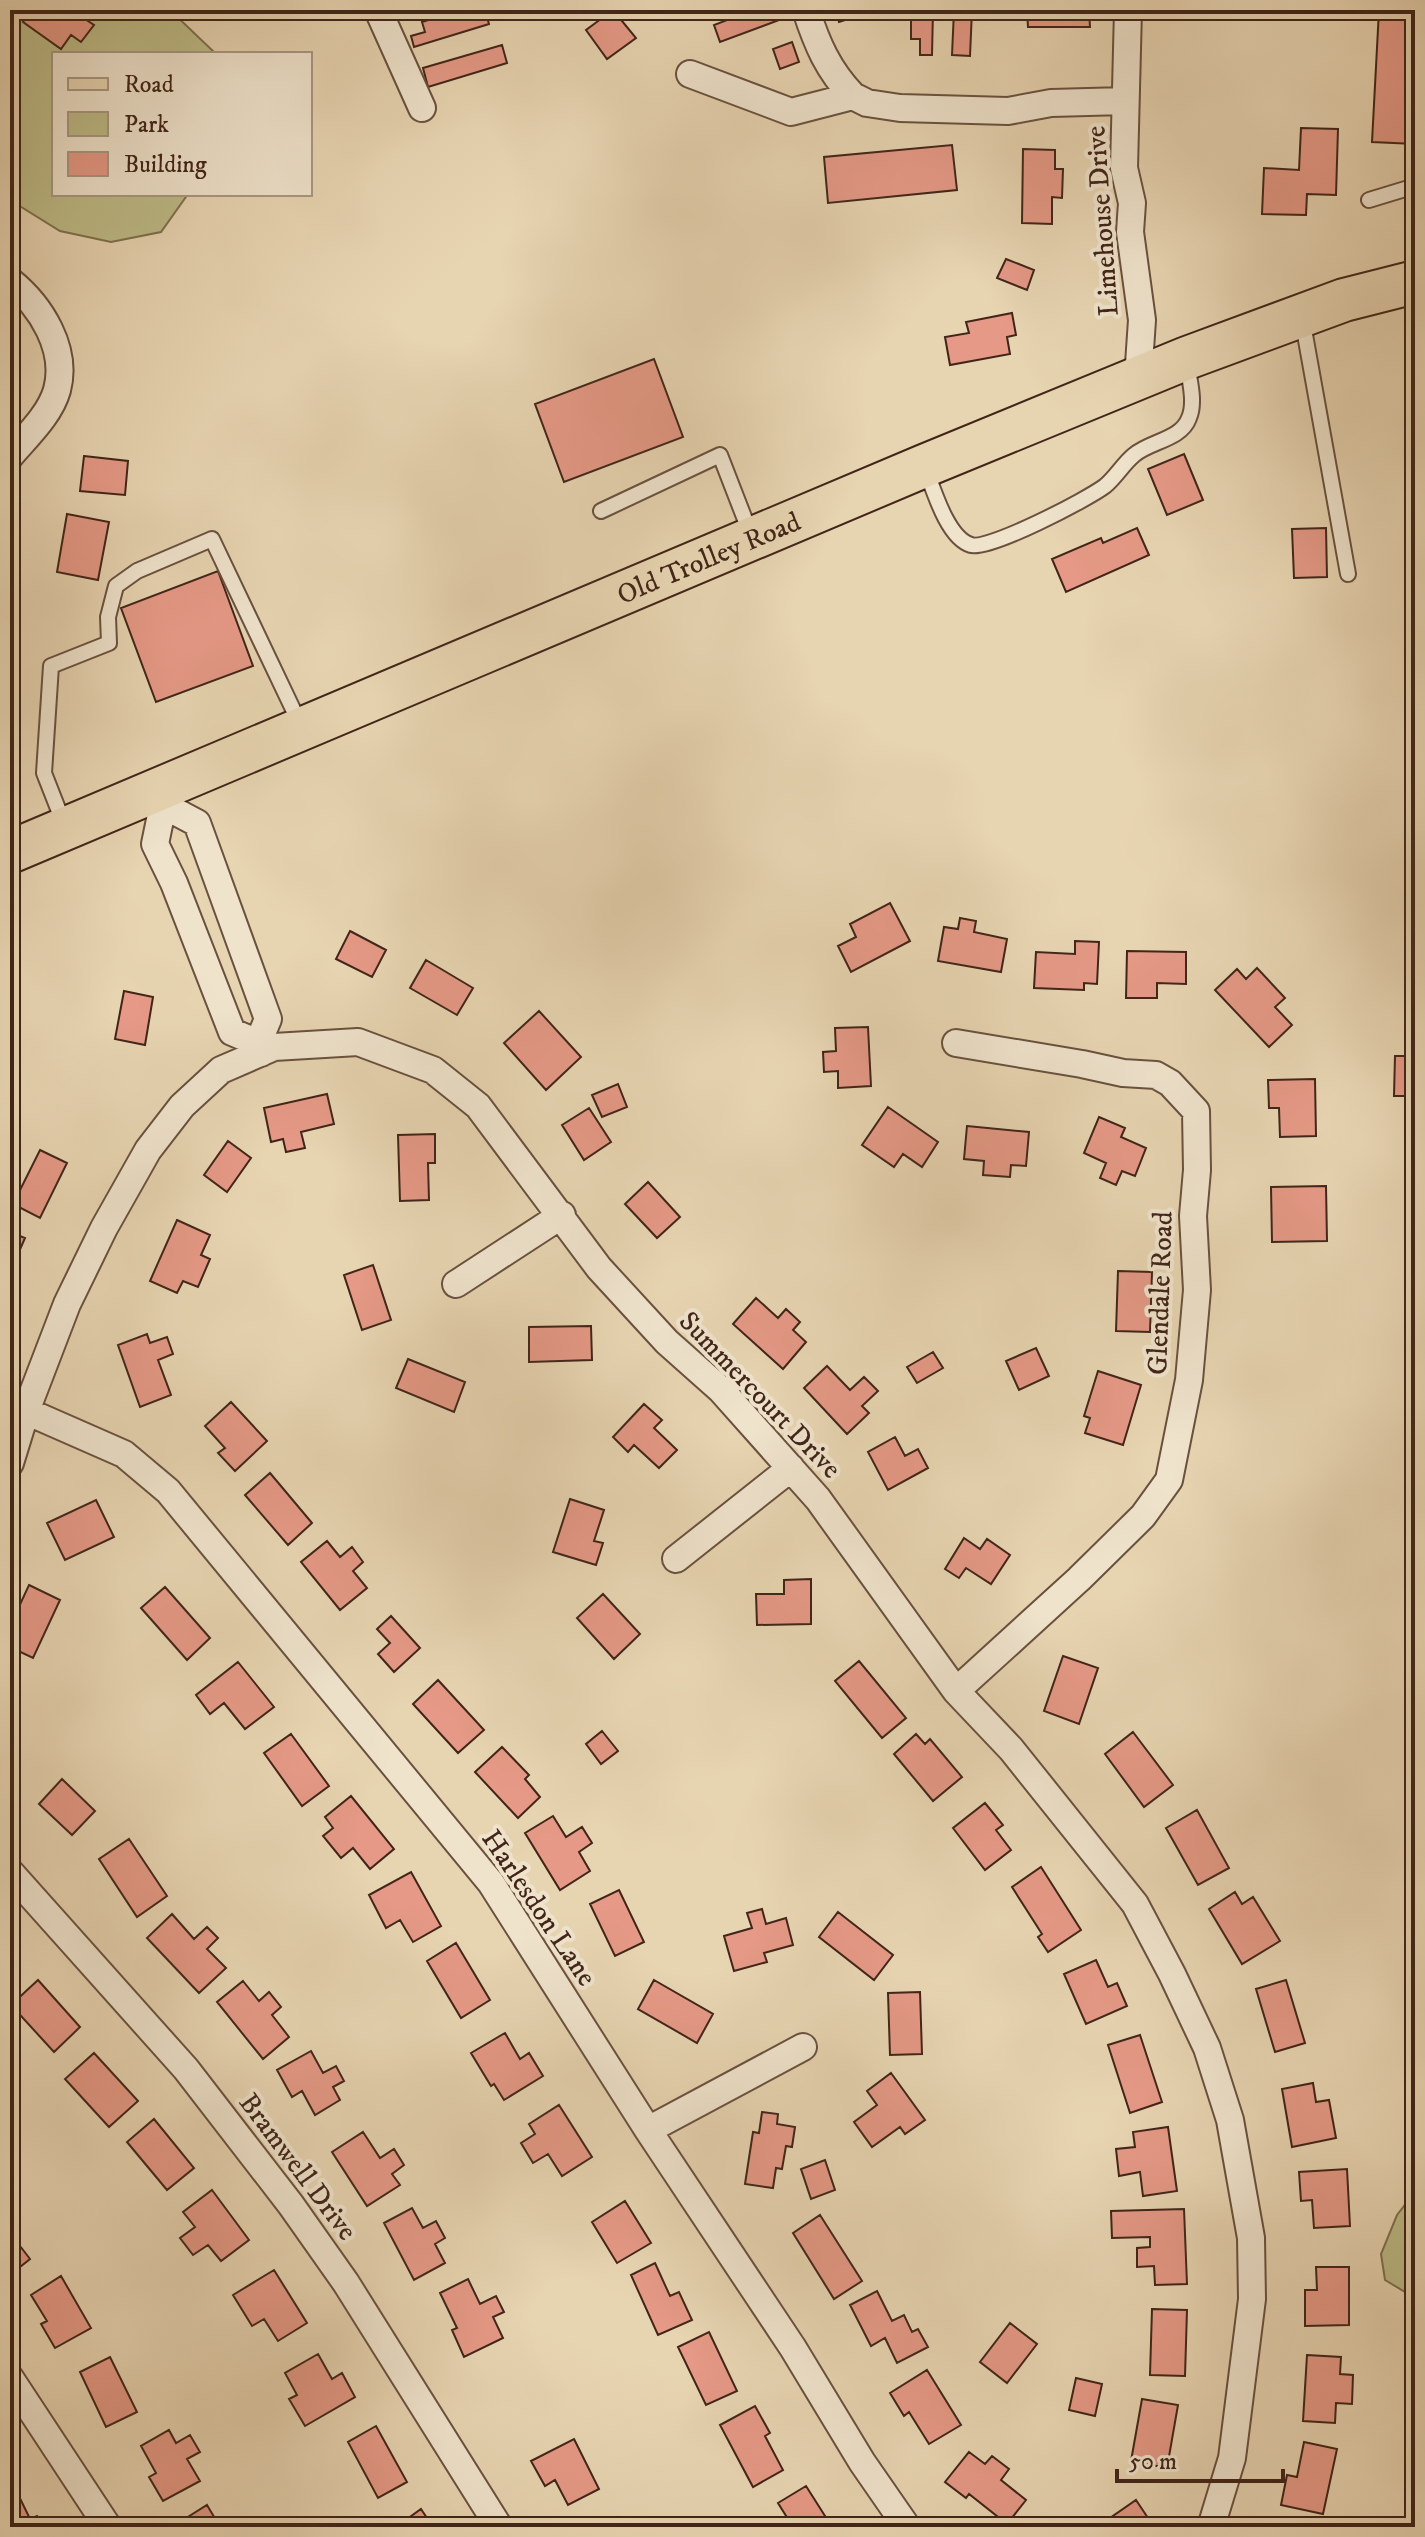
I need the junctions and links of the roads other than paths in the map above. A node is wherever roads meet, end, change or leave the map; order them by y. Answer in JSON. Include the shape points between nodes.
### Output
{"nodes":[{"id":1,"x":378,"y":10,"type":"edge"},
{"id":2,"x":806,"y":10,"type":"edge"},
{"id":3,"x":1128,"y":10,"type":"edge"},
{"id":4,"x":690,"y":74,"type":"dead end"},
{"id":5,"x":853,"y":96,"type":"junction"},
{"id":6,"x":1125,"y":101,"type":"junction"},
{"id":7,"x":422,"y":108,"type":"dead end"},
{"id":8,"x":1415,"y":186,"type":"edge"},
{"id":9,"x":1369,"y":200,"type":"dead end"},
{"id":10,"x":10,"y":281,"type":"edge"},
{"id":11,"x":1415,"y":282,"type":"edge"},
{"id":12,"x":1302,"y":317,"type":"junction"},
{"id":13,"x":1187,"y":358,"type":"junction"},
{"id":14,"x":1138,"y":379,"type":"junction"},
{"id":15,"x":10,"y":456,"type":"edge"},
{"id":16,"x":924,"y":466,"type":"junction"},
{"id":17,"x":601,"y":511,"type":"dead end"},
{"id":18,"x":753,"y":539,"type":"junction"},
{"id":19,"x":1348,"y":574,"type":"dead end"},
{"id":20,"x":302,"y":728,"type":"junction"},
{"id":21,"x":159,"y":798,"type":"junction"},
{"id":22,"x":65,"y":828,"type":"junction"},
{"id":23,"x":10,"y":852,"type":"edge"},
{"id":24,"x":956,"y":1043,"type":"dead end"},
{"id":25,"x":260,"y":1048,"type":"junction"},
{"id":26,"x":562,"y":1215,"type":"junction"},
{"id":27,"x":456,"y":1284,"type":"dead end"},
{"id":28,"x":26,"y":1411,"type":"junction"},
{"id":29,"x":10,"y":1463,"type":"edge"},
{"id":30,"x":791,"y":1468,"type":"junction"},
{"id":31,"x":676,"y":1559,"type":"dead end"},
{"id":32,"x":956,"y":1691,"type":"junction"},
{"id":33,"x":10,"y":1872,"type":"edge"},
{"id":34,"x":803,"y":2047,"type":"dead end"},
{"id":35,"x":648,"y":2130,"type":"junction"},
{"id":36,"x":10,"y":2378,"type":"edge"},
{"id":37,"x":108,"y":2527,"type":"edge"},
{"id":38,"x":499,"y":2527,"type":"edge"},
{"id":39,"x":907,"y":2527,"type":"edge"},
{"id":40,"x":1211,"y":2527,"type":"edge"}],
"edges":[{"from":1,"to":7,"type":"street"},
{"from":2,"to":5,"type":"street","via":[[832,75]]},
{"from":3,"to":6,"type":"street","name":"Limehouse Drive"},
{"from":4,"to":5,"type":"street","via":[[791,112]]},
{"from":5,"to":6,"type":"street","via":[[900,108],[1008,111],[1051,103]]},
{"from":6,"to":14,"type":"street","name":"Limehouse Drive","via":[[1124,168],[1142,320]]},
{"from":8,"to":9,"type":"lane"},
{"from":10,"to":15,"type":"street","via":[[39,313],[57,346],[59,370],[48,408]]},
{"from":11,"to":12,"type":"main road","name":"Old Trolley Road"},
{"from":12,"to":13,"type":"main road","name":"Old Trolley Road"},
{"from":12,"to":19,"type":"lane"},
{"from":13,"to":14,"type":"main road","name":"Old Trolley Road"},
{"from":13,"to":16,"type":"lane","via":[[1189,419],[1172,436],[1135,453],[1103,487],[1003,538],[981,546],[959,537],[944,516]]},
{"from":14,"to":16,"type":"main road","name":"Old Trolley Road"},
{"from":16,"to":18,"type":"main road","name":"Old Trolley Road"},
{"from":17,"to":18,"type":"lane","via":[[720,455]]},
{"from":18,"to":20,"type":"main road","name":"Old Trolley Road"},
{"from":20,"to":21,"type":"main road","name":"Old Trolley Road"},
{"from":20,"to":22,"type":"lane","via":[[212,539],[137,571],[116,586],[108,617],[109,643],[51,666],[44,773]]},
{"from":21,"to":22,"type":"main road","name":"Old Trolley Road"},
{"from":21,"to":25,"type":"street","via":[[155,844],[232,1032]]},
{"from":21,"to":25,"type":"street","via":[[197,823],[268,1019]]},
{"from":22,"to":23,"type":"main road","name":"Old Trolley Road"},
{"from":24,"to":32,"type":"street","name":"Glendale Road","via":[[1156,1075],[1186,1097],[1196,1111],[1197,1290],[1189,1380],[1169,1480],[1143,1516]]},
{"from":25,"to":26,"type":"street","name":"Summercourt Drive","via":[[358,1042],[433,1070],[478,1106]]},
{"from":25,"to":28,"type":"street","name":"Summercourt Drive","via":[[221,1070],[182,1106],[148,1150],[67,1304]]},
{"from":26,"to":27,"type":"street"},
{"from":26,"to":30,"type":"street","name":"Summercourt Drive","via":[[599,1268]]},
{"from":28,"to":29,"type":"street","name":"Summercourt Drive"},
{"from":28,"to":35,"type":"street","name":"Harlesdon Lane","via":[[124,1454],[168,1491],[491,1883]]},
{"from":30,"to":31,"type":"street"},
{"from":30,"to":32,"type":"street","name":"Summercourt Drive"},
{"from":32,"to":40,"type":"street","name":"Summercourt Drive","via":[[1011,1749],[1135,1904],[1207,2048],[1230,2120],[1251,2238],[1252,2299],[1232,2458]]},
{"from":33,"to":38,"type":"street","name":"Bramwell Drive","via":[[186,2069],[291,2205]]},
{"from":34,"to":35,"type":"street"},
{"from":35,"to":39,"type":"street","name":"Harlesdon Lane"},
{"from":36,"to":37,"type":"street"}]}
